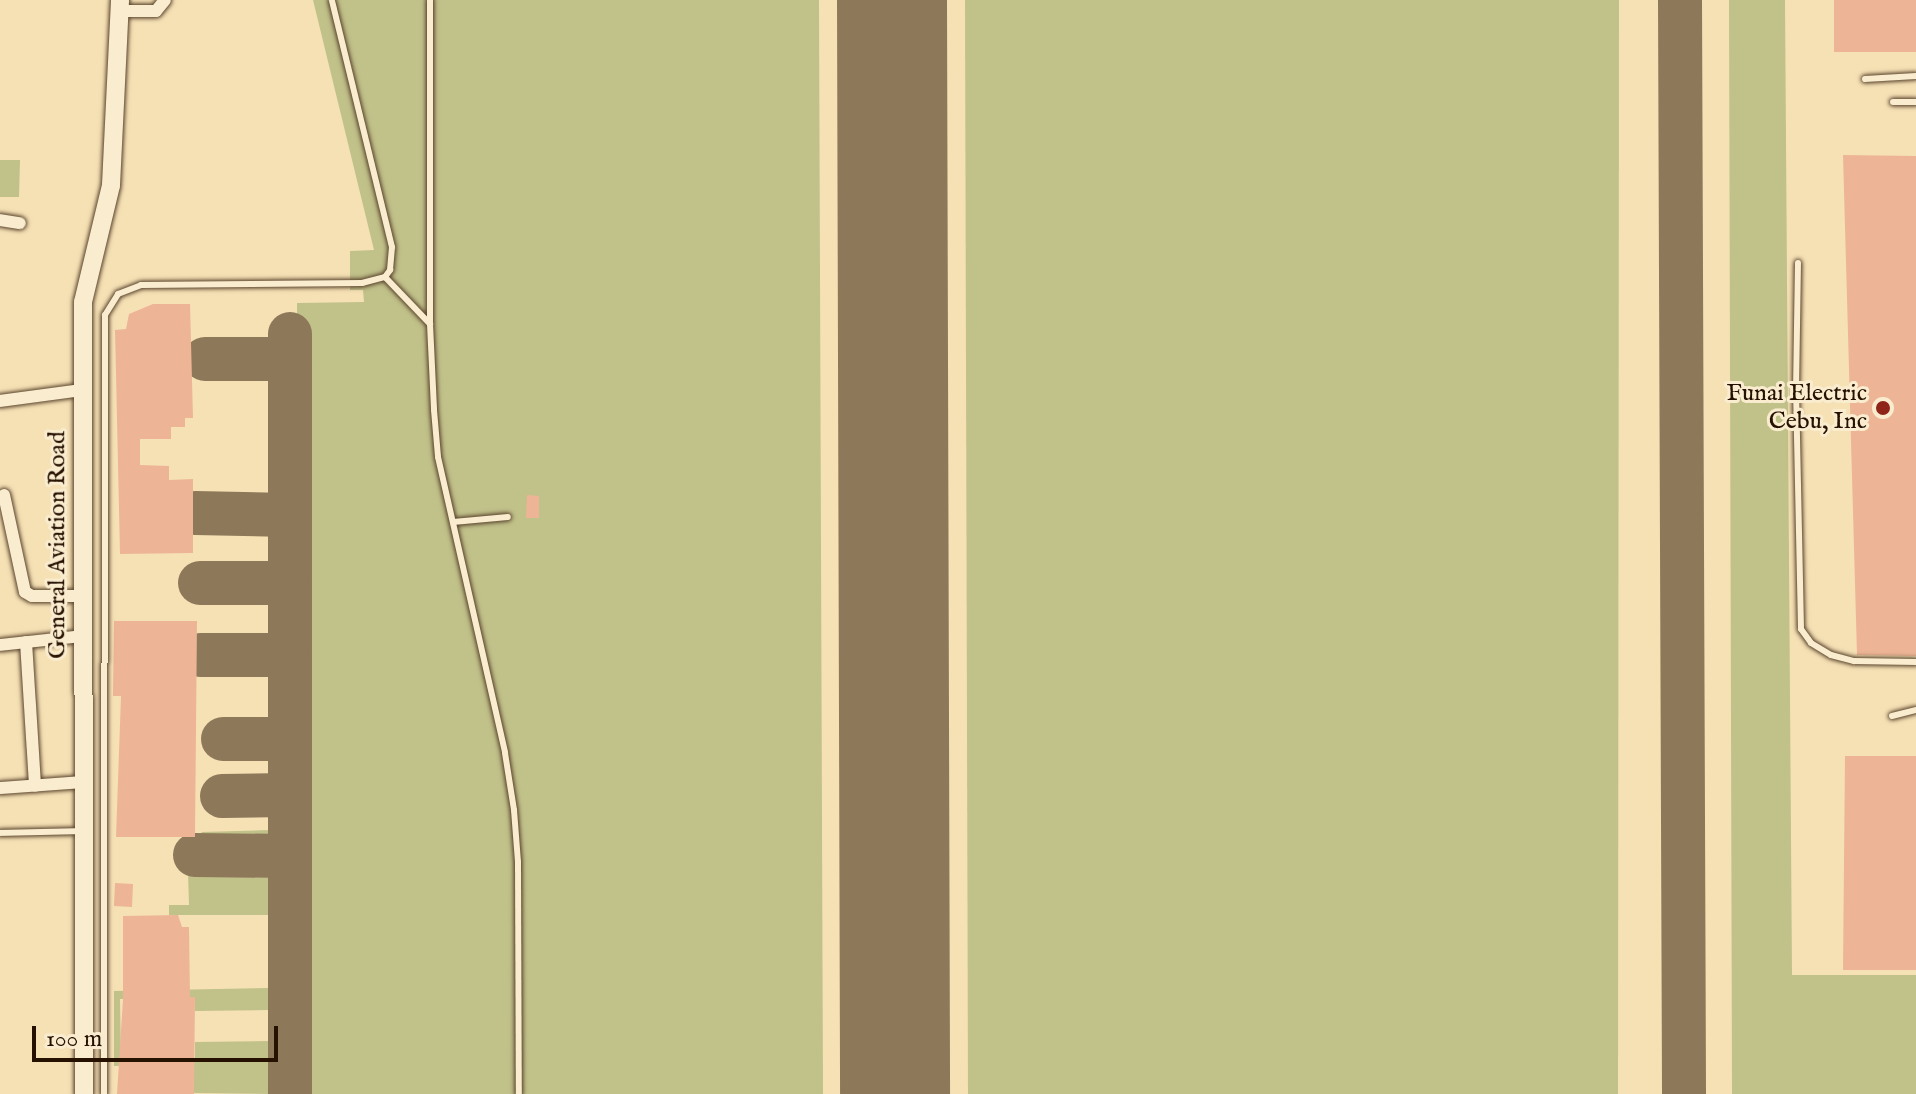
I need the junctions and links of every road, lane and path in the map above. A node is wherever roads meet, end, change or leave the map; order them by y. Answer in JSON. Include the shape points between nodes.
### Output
{"nodes":[{"id":1,"x":165,"y":0,"type":"edge"},
{"id":2,"x":332,"y":0,"type":"edge"},
{"id":3,"x":430,"y":0,"type":"edge"},
{"id":4,"x":119,"y":6,"type":"edge"},
{"id":5,"x":1916,"y":76,"type":"edge"},
{"id":6,"x":1865,"y":79,"type":"dead end"},
{"id":7,"x":1893,"y":102,"type":"dead end"},
{"id":8,"x":1916,"y":102,"type":"edge"},
{"id":9,"x":0,"y":220,"type":"edge"},
{"id":10,"x":20,"y":223,"type":"dead end"},
{"id":11,"x":1798,"y":263,"type":"dead end"},
{"id":12,"x":385,"y":277,"type":"junction"},
{"id":13,"x":430,"y":324,"type":"junction"},
{"id":14,"x":81,"y":390,"type":"junction"},
{"id":15,"x":0,"y":401,"type":"edge"},
{"id":16,"x":4,"y":495,"type":"dead end"},
{"id":17,"x":508,"y":517,"type":"dead end"},
{"id":18,"x":453,"y":522,"type":"junction"},
{"id":19,"x":83,"y":596,"type":"junction"},
{"id":20,"x":83,"y":636,"type":"junction"},
{"id":21,"x":26,"y":642,"type":"junction"},
{"id":22,"x":0,"y":645,"type":"edge"},
{"id":23,"x":1916,"y":662,"type":"edge"},
{"id":24,"x":1916,"y":710,"type":"edge"},
{"id":25,"x":1892,"y":716,"type":"dead end"},
{"id":26,"x":84,"y":782,"type":"junction"},
{"id":27,"x":35,"y":786,"type":"junction"},
{"id":28,"x":0,"y":788,"type":"edge"},
{"id":29,"x":85,"y":831,"type":"junction"},
{"id":30,"x":0,"y":833,"type":"edge"},
{"id":31,"x":84,"y":1094,"type":"edge"},
{"id":32,"x":104,"y":1094,"type":"edge"},
{"id":33,"x":519,"y":1094,"type":"edge"}],
"edges":[{"from":1,"to":4,"type":"street","via":[[156,11]]},
{"from":2,"to":12,"type":"lane","via":[[392,247]]},
{"from":3,"to":13,"type":"lane"},
{"from":4,"to":14,"type":"main road","name":"General Aviation Road","via":[[111,185],[83,302]]},
{"from":5,"to":6,"type":"lane"},
{"from":7,"to":8,"type":"lane"},
{"from":9,"to":10,"type":"street"},
{"from":11,"to":23,"type":"lane","via":[[1801,629],[1811,643],[1831,655],[1854,661]]},
{"from":12,"to":13,"type":"lane"},
{"from":12,"to":32,"type":"lane","via":[[362,283],[141,285],[118,294],[109,304],[104,329]]},
{"from":13,"to":18,"type":"lane","via":[[438,457]]},
{"from":14,"to":15,"type":"street"},
{"from":14,"to":19,"type":"main road","name":"General Aviation Road"},
{"from":16,"to":19,"type":"street","via":[[25,592]]},
{"from":17,"to":18,"type":"lane"},
{"from":18,"to":33,"type":"lane","via":[[514,810]]},
{"from":19,"to":20,"type":"main road","name":"General Aviation Road"},
{"from":20,"to":21,"type":"street"},
{"from":20,"to":26,"type":"main road","name":"General Aviation Road"},
{"from":21,"to":22,"type":"street"},
{"from":21,"to":27,"type":"street"},
{"from":24,"to":25,"type":"lane"},
{"from":26,"to":27,"type":"street"},
{"from":26,"to":29,"type":"main road","name":"General Aviation Road"},
{"from":27,"to":28,"type":"street"},
{"from":29,"to":30,"type":"lane"},
{"from":29,"to":31,"type":"main road","name":"General Aviation Road"}]}
